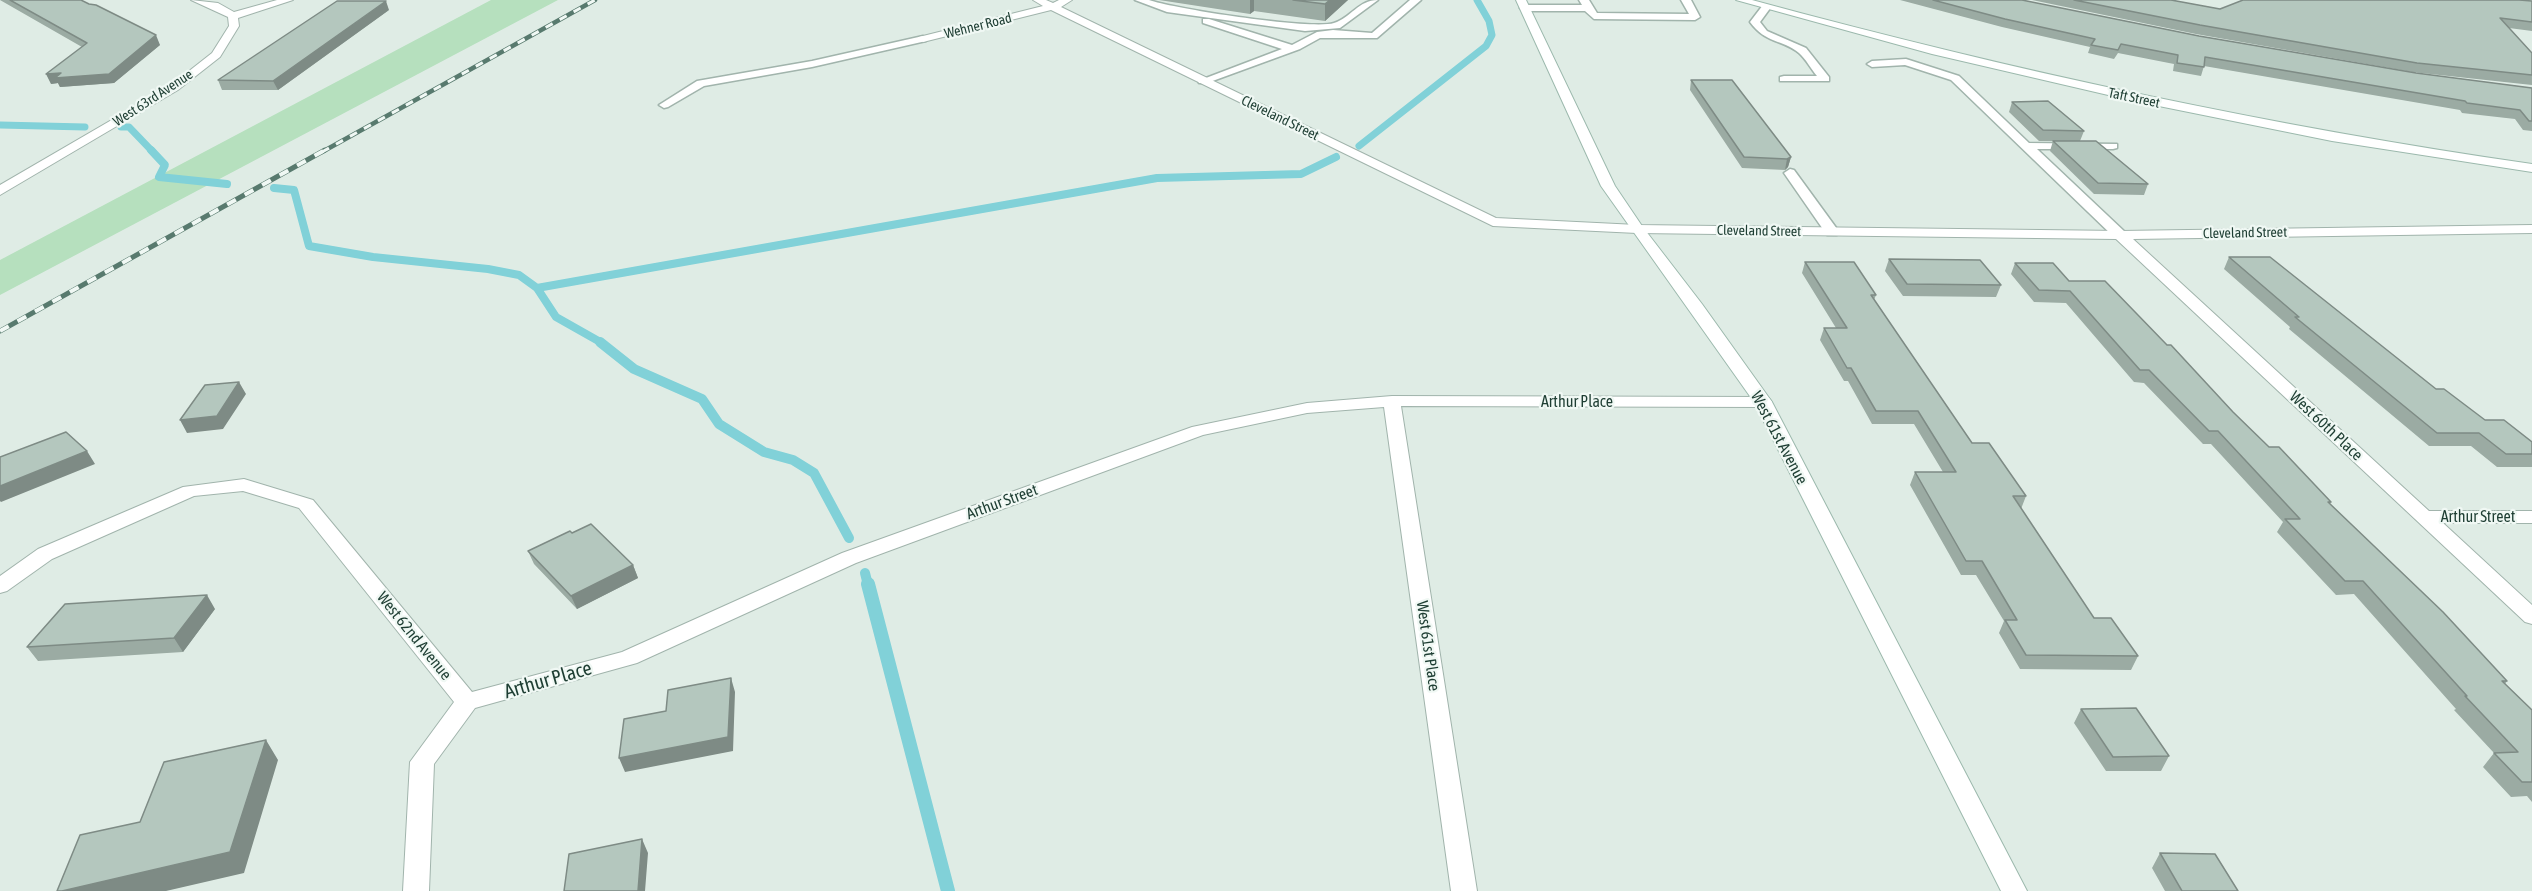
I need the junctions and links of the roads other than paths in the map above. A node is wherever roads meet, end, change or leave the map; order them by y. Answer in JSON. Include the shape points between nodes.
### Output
{"nodes":[{"id":1,"x":196,"y":0,"type":"edge"},
{"id":2,"x":288,"y":0,"type":"edge"},
{"id":3,"x":1038,"y":0,"type":"edge"},
{"id":4,"x":1067,"y":0,"type":"edge"},
{"id":5,"x":1140,"y":0,"type":"edge"},
{"id":6,"x":1373,"y":0,"type":"edge"},
{"id":7,"x":1416,"y":0,"type":"edge"},
{"id":8,"x":1686,"y":0,"type":"edge"},
{"id":9,"x":1741,"y":0,"type":"edge"},
{"id":10,"x":1523,"y":4,"type":"edge"},
{"id":11,"x":1586,"y":4,"type":"edge"},
{"id":12,"x":1159,"y":6,"type":"junction"},
{"id":13,"x":1766,"y":7,"type":"junction"},
{"id":14,"x":1053,"y":8,"type":"junction"},
{"id":15,"x":232,"y":16,"type":"junction"},
{"id":16,"x":923,"y":39,"type":"joint"},
{"id":17,"x":1290,"y":48,"type":"junction"},
{"id":18,"x":1872,"y":64,"type":"dead end"},
{"id":19,"x":1784,"y":79,"type":"dead end"},
{"id":20,"x":1203,"y":81,"type":"junction"},
{"id":21,"x":664,"y":105,"type":"dead end"},
{"id":22,"x":2026,"y":146,"type":"junction"},
{"id":23,"x":2113,"y":146,"type":"dead end"},
{"id":24,"x":2532,"y":168,"type":"edge"},
{"id":25,"x":1790,"y":173,"type":"edge"},
{"id":26,"x":1,"y":189,"type":"edge"},
{"id":27,"x":1636,"y":229,"type":"junction"},
{"id":28,"x":2532,"y":229,"type":"edge"},
{"id":29,"x":1832,"y":232,"type":"junction"},
{"id":30,"x":2120,"y":235,"type":"junction"},
{"id":31,"x":1392,"y":401,"type":"junction"},
{"id":32,"x":1762,"y":402,"type":"junction"},
{"id":33,"x":2425,"y":517,"type":"junction"},
{"id":34,"x":2532,"y":517,"type":"edge"},
{"id":35,"x":0,"y":586,"type":"edge"},
{"id":36,"x":2532,"y":617,"type":"edge"},
{"id":37,"x":629,"y":657,"type":"joint"},
{"id":38,"x":467,"y":702,"type":"junction"},
{"id":39,"x":416,"y":891,"type":"edge"},
{"id":40,"x":1464,"y":891,"type":"edge"},
{"id":41,"x":2014,"y":891,"type":"edge"}],
"edges":[{"from":1,"to":15,"type":"street"},
{"from":2,"to":15,"type":"street"},
{"from":3,"to":14,"type":"street","name":"Cleveland Street"},
{"from":4,"to":14,"type":"street","name":"Wehner Road"},
{"from":5,"to":12,"type":"lane"},
{"from":6,"to":12,"type":"lane","via":[[1337,26],[1305,28]]},
{"from":7,"to":17,"type":"lane","via":[[1374,36],[1317,35]]},
{"from":8,"to":11,"type":"lane","via":[[1695,17],[1594,16]]},
{"from":9,"to":13,"type":"street","name":"Taft Street"},
{"from":10,"to":11,"type":"lane"},
{"from":10,"to":27,"type":"street","name":"West 61st Avenue","via":[[1608,186]]},
{"from":12,"to":17,"type":"lane"},
{"from":13,"to":19,"type":"lane","via":[[1755,22],[1759,28],[1802,50],[1825,79]]},
{"from":13,"to":24,"type":"street","name":"Taft Street","via":[[1912,46],[2136,98],[2354,141]]},
{"from":14,"to":16,"type":"street","name":"Wehner Road"},
{"from":14,"to":20,"type":"street","name":"Cleveland Street"},
{"from":15,"to":26,"type":"street","name":"West 63rd Avenue","via":[[234,26],[216,55],[174,88]]},
{"from":16,"to":21,"type":"lane","via":[[701,83]]},
{"from":17,"to":20,"type":"lane"},
{"from":18,"to":22,"type":"lane","via":[[1906,62],[1955,78]]},
{"from":20,"to":27,"type":"street","name":"Cleveland Street","via":[[1493,222]]},
{"from":22,"to":23,"type":"lane"},
{"from":22,"to":30,"type":"lane"},
{"from":25,"to":29,"type":"lane"},
{"from":27,"to":29,"type":"street","name":"Cleveland Street"},
{"from":27,"to":32,"type":"street","name":"West 61st Avenue","via":[[1697,307]]},
{"from":28,"to":30,"type":"street","name":"Cleveland Street"},
{"from":29,"to":30,"type":"street","name":"Cleveland Street"},
{"from":30,"to":33,"type":"street","name":"West 60th Place"},
{"from":31,"to":32,"type":"street","name":"Arthur Place"},
{"from":31,"to":37,"type":"street","name":"Arthur Street","via":[[1307,408],[1198,430],[849,558]]},
{"from":31,"to":40,"type":"street","name":"West 61st Place"},
{"from":32,"to":41,"type":"street","name":"West 61st Avenue"},
{"from":33,"to":34,"type":"street","name":"Arthur Street"},
{"from":33,"to":36,"type":"street","name":"West 60th Place"},
{"from":35,"to":38,"type":"street","name":"West 62nd Avenue","via":[[45,554],[190,491],[244,485],[306,504]]},
{"from":37,"to":38,"type":"street","name":"Arthur Place"},
{"from":38,"to":39,"type":"street","via":[[422,762]]}]}
